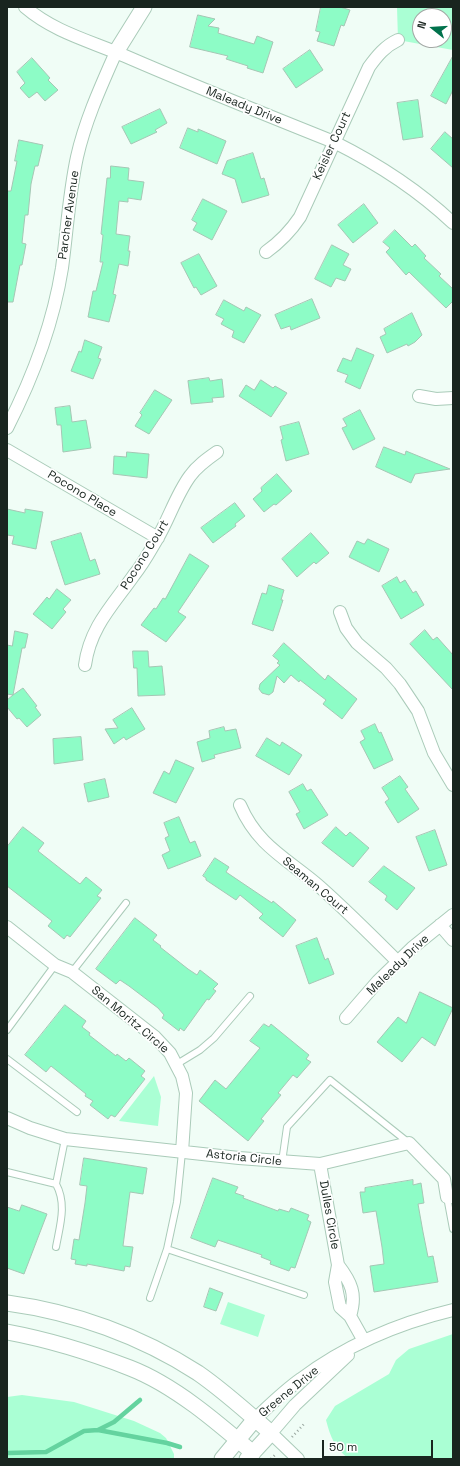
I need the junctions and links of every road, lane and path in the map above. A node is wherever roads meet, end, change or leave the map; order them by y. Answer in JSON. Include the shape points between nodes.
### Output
{"nodes":[{"id":1,"x":25,"y":7,"type":"edge"},
{"id":2,"x":144,"y":7,"type":"edge"},
{"id":3,"x":398,"y":40,"type":"dead end"},
{"id":4,"x":116,"y":52,"type":"junction"},
{"id":5,"x":334,"y":142,"type":"junction"},
{"id":6,"x":453,"y":223,"type":"edge"},
{"id":7,"x":266,"y":252,"type":"dead end"},
{"id":8,"x":419,"y":396,"type":"dead end"},
{"id":9,"x":453,"y":398,"type":"edge"},
{"id":10,"x":7,"y":428,"type":"edge"},
{"id":11,"x":7,"y":450,"type":"edge"},
{"id":12,"x":217,"y":452,"type":"dead end"},
{"id":13,"x":158,"y":538,"type":"junction"},
{"id":14,"x":340,"y":612,"type":"dead end"},
{"id":15,"x":85,"y":665,"type":"dead end"},
{"id":16,"x":453,"y":785,"type":"edge"},
{"id":17,"x":240,"y":805,"type":"dead end"},
{"id":18,"x":126,"y":903,"type":"dead end"},
{"id":19,"x":453,"y":915,"type":"edge"},
{"id":20,"x":440,"y":925,"type":"junction"},
{"id":21,"x":7,"y":927,"type":"edge"},
{"id":22,"x":453,"y":940,"type":"edge"},
{"id":23,"x":398,"y":962,"type":"junction"},
{"id":24,"x":56,"y":965,"type":"junction"},
{"id":25,"x":72,"y":972,"type":"junction"},
{"id":26,"x":250,"y":996,"type":"dead end"},
{"id":27,"x":346,"y":1018,"type":"dead end"},
{"id":28,"x":7,"y":1030,"type":"edge"},
{"id":29,"x":7,"y":1059,"type":"edge"},
{"id":30,"x":177,"y":1064,"type":"junction"},
{"id":31,"x":77,"y":1112,"type":"dead end"},
{"id":32,"x":7,"y":1118,"type":"edge"},
{"id":33,"x":65,"y":1139,"type":"junction"},
{"id":34,"x":409,"y":1143,"type":"junction"},
{"id":35,"x":182,"y":1152,"type":"junction"},
{"id":36,"x":282,"y":1162,"type":"junction"},
{"id":37,"x":320,"y":1164,"type":"junction"},
{"id":38,"x":7,"y":1172,"type":"edge"},
{"id":39,"x":56,"y":1184,"type":"junction"},
{"id":40,"x":450,"y":1197,"type":"edge"},
{"id":41,"x":453,"y":1229,"type":"edge"},
{"id":42,"x":56,"y":1247,"type":"dead end"},
{"id":43,"x":167,"y":1249,"type":"junction"},
{"id":44,"x":304,"y":1295,"type":"dead end"},
{"id":45,"x":150,"y":1298,"type":"dead end"},
{"id":46,"x":7,"y":1302,"type":"edge"},
{"id":47,"x":453,"y":1310,"type":"edge"},
{"id":48,"x":7,"y":1332,"type":"edge"},
{"id":49,"x":364,"y":1341,"type":"junction"},
{"id":50,"x":255,"y":1419,"type":"junction"},
{"id":51,"x":271,"y":1433,"type":"junction"},
{"id":52,"x":237,"y":1440,"type":"junction"},
{"id":53,"x":253,"y":1457,"type":"edge"},
{"id":54,"x":222,"y":1459,"type":"edge"},
{"id":55,"x":298,"y":1459,"type":"edge"}],
"edges":[{"from":1,"to":4,"type":"street","name":"Maleady Drive","via":[[72,36]]},
{"from":2,"to":4,"type":"street","name":"Parcher Avenue"},
{"from":3,"to":5,"type":"street","name":"Keisler Court","via":[[379,54],[369,67]]},
{"from":4,"to":5,"type":"street","name":"Maleady Drive"},
{"from":4,"to":10,"type":"street","name":"Parcher Avenue","via":[[97,96],[77,157],[70,191],[62,268],[47,331],[25,393]]},
{"from":5,"to":6,"type":"street","name":"Maleady Drive","via":[[400,179]]},
{"from":5,"to":7,"type":"street","name":"Keisler Court","via":[[300,217],[291,231]]},
{"from":8,"to":9,"type":"street"},
{"from":11,"to":13,"type":"street","name":"Pocono Place"},
{"from":12,"to":13,"type":"street","name":"Pocono Court","via":[[190,476]]},
{"from":13,"to":15,"type":"street","name":"Pocono Court","via":[[101,620],[93,634]]},
{"from":14,"to":16,"type":"street","via":[[346,628],[357,643],[400,684],[418,710],[434,753]]},
{"from":17,"to":23,"type":"street","name":"Seaman Court","via":[[247,821],[266,844],[319,886]]},
{"from":18,"to":25,"type":"lane"},
{"from":19,"to":20,"type":"street","name":"Maleady Drive"},
{"from":20,"to":22,"type":"street"},
{"from":20,"to":23,"type":"street","name":"Maleady Drive"},
{"from":21,"to":24,"type":"street","name":"San Moritz Circle"},
{"from":23,"to":27,"type":"street","name":"Maleady Drive"},
{"from":24,"to":25,"type":"street","name":"San Moritz Circle"},
{"from":24,"to":28,"type":"lane"},
{"from":25,"to":30,"type":"street","name":"San Moritz Circle","via":[[154,1037]]},
{"from":26,"to":30,"type":"lane","via":[[214,1038]]},
{"from":29,"to":31,"type":"lane"},
{"from":30,"to":35,"type":"street","name":"San Moritz Circle","via":[[186,1093]]},
{"from":32,"to":33,"type":"street","name":"Astoria Circle"},
{"from":33,"to":35,"type":"street","name":"Astoria Circle"},
{"from":33,"to":39,"type":"lane"},
{"from":34,"to":36,"type":"lane","via":[[330,1080],[287,1127]]},
{"from":34,"to":37,"type":"street","name":"Astoria Circle"},
{"from":34,"to":40,"type":"street","via":[[444,1179]]},
{"from":35,"to":36,"type":"street","name":"Astoria Circle"},
{"from":35,"to":43,"type":"lane","via":[[177,1202]]},
{"from":36,"to":37,"type":"street","name":"Astoria Circle"},
{"from":37,"to":49,"type":"street","name":"Dulles Circle","via":[[338,1265],[348,1279],[354,1303],[350,1316]]},
{"from":38,"to":39,"type":"lane"},
{"from":39,"to":42,"type":"lane","via":[[63,1204]]},
{"from":40,"to":41,"type":"lane"},
{"from":43,"to":44,"type":"lane"},
{"from":43,"to":45,"type":"lane"},
{"from":46,"to":50,"type":"street","via":[[33,1306],[108,1328],[150,1346],[198,1374]]},
{"from":47,"to":49,"type":"street","name":"Greene Drive","via":[[418,1320]]},
{"from":48,"to":52,"type":"street","via":[[49,1340],[130,1368],[173,1392],[214,1420]]},
{"from":49,"to":50,"type":"street","name":"Greene Drive","via":[[305,1376]]},
{"from":49,"to":51,"type":"street","name":"Greene Drive","via":[[295,1405]]},
{"from":50,"to":51,"type":"street"},
{"from":50,"to":52,"type":"street"},
{"from":51,"to":53,"type":"street"},
{"from":51,"to":55,"type":"street"},
{"from":52,"to":53,"type":"street"},
{"from":52,"to":54,"type":"street"}]}
